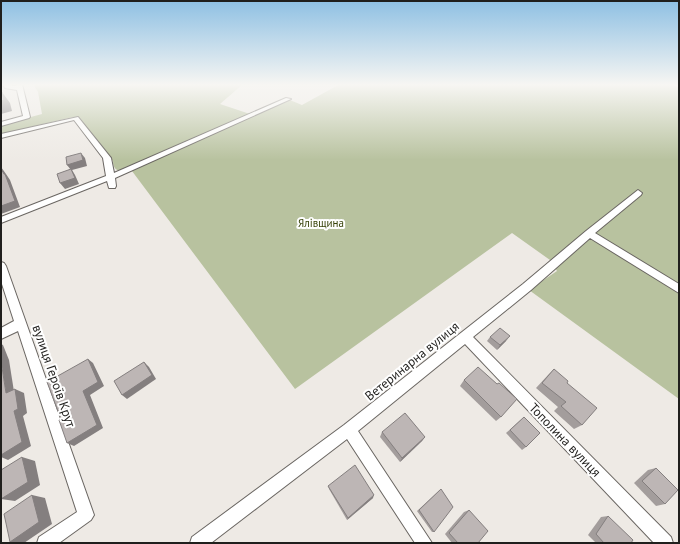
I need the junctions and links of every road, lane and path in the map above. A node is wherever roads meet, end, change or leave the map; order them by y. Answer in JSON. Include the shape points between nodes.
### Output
{"nodes":[{"id":1,"x":25,"y":109,"type":"edge"},
{"id":2,"x":264,"y":109,"type":"edge"},
{"id":3,"x":1,"y":124,"type":"edge"},
{"id":4,"x":1,"y":136,"type":"edge"},
{"id":5,"x":111,"y":177,"type":"junction"},
{"id":6,"x":112,"y":186,"type":"dead end"},
{"id":7,"x":638,"y":193,"type":"dead end"},
{"id":8,"x":1,"y":220,"type":"edge"},
{"id":9,"x":589,"y":233,"type":"junction"},
{"id":10,"x":1,"y":266,"type":"edge"},
{"id":11,"x":679,"y":289,"type":"edge"},
{"id":12,"x":20,"y":324,"type":"junction"},
{"id":13,"x":1,"y":334,"type":"edge"},
{"id":14,"x":465,"y":336,"type":"junction"},
{"id":15,"x":349,"y":430,"type":"junction"},
{"id":16,"x":45,"y":543,"type":"edge"},
{"id":17,"x":198,"y":543,"type":"edge"},
{"id":18,"x":424,"y":543,"type":"edge"},
{"id":19,"x":665,"y":543,"type":"edge"}],
"edges":[{"from":1,"to":3,"type":"street","via":[[27,117]]},
{"from":2,"to":5,"type":"street"},
{"from":4,"to":5,"type":"street","via":[[76,118],[107,158]]},
{"from":5,"to":6,"type":"street"},
{"from":5,"to":8,"type":"street"},
{"from":7,"to":9,"type":"street","name":"Ветеринарна вулиця"},
{"from":9,"to":11,"type":"street"},
{"from":9,"to":14,"type":"street","name":"Ветеринарна вулиця"},
{"from":10,"to":12,"type":"street","name":"вулиця Героїв Крут"},
{"from":12,"to":13,"type":"street"},
{"from":12,"to":16,"type":"street","name":"вулиця Героїв Крут","via":[[86,515]]},
{"from":14,"to":15,"type":"street","name":"Ветеринарна вулиця"},
{"from":14,"to":19,"type":"street","name":"Тополина вулиця"},
{"from":15,"to":17,"type":"street","name":"Ветеринарна вулиця"},
{"from":15,"to":18,"type":"street"}]}
